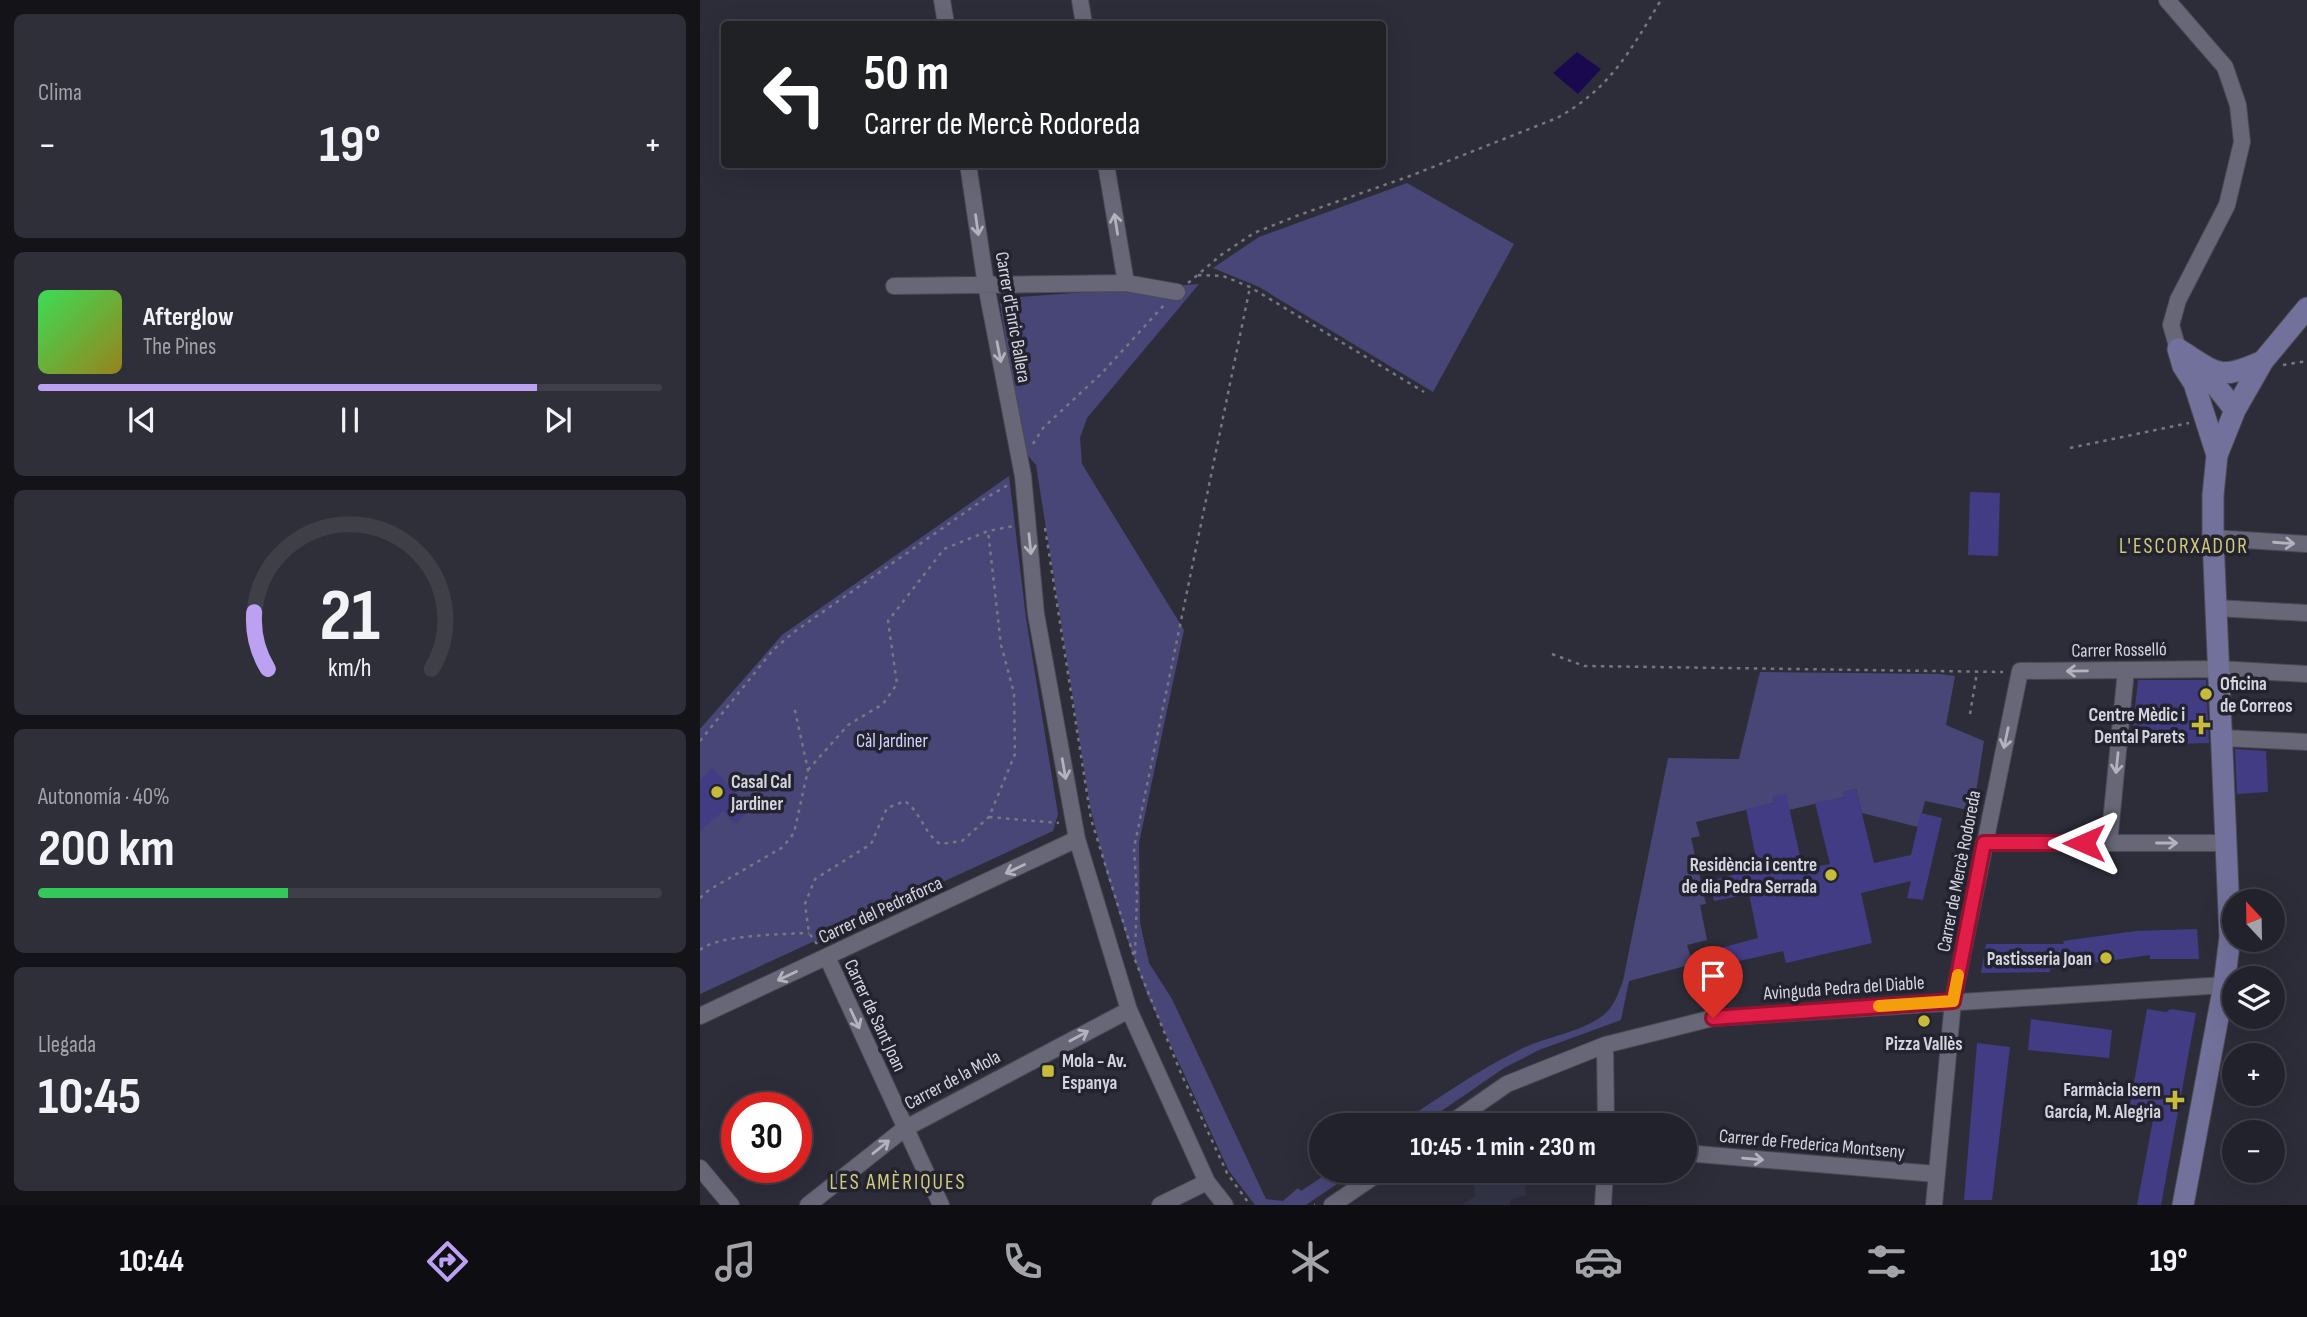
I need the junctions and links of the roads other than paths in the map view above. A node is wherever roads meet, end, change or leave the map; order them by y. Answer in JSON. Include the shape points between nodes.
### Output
{"nodes":[{"id":1,"x":942,"y":0,"type":"edge"},
{"id":2,"x":1080,"y":0,"type":"edge"},
{"id":3,"x":2167,"y":0,"type":"edge"},
{"id":4,"x":946,"y":21,"type":"edge"},
{"id":5,"x":1084,"y":21,"type":"edge"},
{"id":6,"x":969,"y":168,"type":"edge"},
{"id":7,"x":1108,"y":168,"type":"edge"},
{"id":8,"x":1126,"y":283,"type":"junction"},
{"id":9,"x":986,"y":285,"type":"junction"},
{"id":10,"x":894,"y":286,"type":"dead end"},
{"id":11,"x":1177,"y":292,"type":"road end"},
{"id":12,"x":2307,"y":308,"type":"edge"},
{"id":13,"x":2187,"y":354,"type":"junction"},
{"id":14,"x":2263,"y":361,"type":"junction"},
{"id":15,"x":2194,"y":383,"type":"junction"},
{"id":16,"x":2235,"y":410,"type":"junction"},
{"id":17,"x":2217,"y":455,"type":"junction"},
{"id":18,"x":2213,"y":538,"type":"junction"},
{"id":19,"x":2307,"y":544,"type":"edge"},
{"id":20,"x":2217,"y":608,"type":"junction"},
{"id":21,"x":2307,"y":613,"type":"edge"},
{"id":22,"x":2218,"y":669,"type":"junction"},
{"id":23,"x":2126,"y":670,"type":"junction"},
{"id":24,"x":2020,"y":671,"type":"joint"},
{"id":25,"x":2307,"y":674,"type":"edge"},
{"id":26,"x":2222,"y":738,"type":"junction"},
{"id":27,"x":2307,"y":742,"type":"edge"},
{"id":28,"x":1075,"y":832,"type":"junction"},
{"id":29,"x":1984,"y":843,"type":"junction"},
{"id":30,"x":2226,"y":843,"type":"junction"},
{"id":31,"x":2109,"y":844,"type":"junction"},
{"id":32,"x":827,"y":957,"type":"junction"},
{"id":33,"x":2226,"y":966,"type":"edge"},
{"id":34,"x":2222,"y":985,"type":"edge"},
{"id":35,"x":2222,"y":996,"type":"edge"},
{"id":36,"x":1953,"y":1001,"type":"junction"},
{"id":37,"x":1129,"y":1010,"type":"junction"},
{"id":38,"x":700,"y":1016,"type":"edge"},
{"id":39,"x":1605,"y":1045,"type":"junction"},
{"id":40,"x":1465,"y":1113,"type":"edge"},
{"id":41,"x":1606,"y":1113,"type":"edge"},
{"id":42,"x":904,"y":1129,"type":"junction"},
{"id":43,"x":1697,"y":1154,"type":"edge"},
{"id":44,"x":700,"y":1168,"type":"edge"},
{"id":45,"x":1936,"y":1174,"type":"junction"},
{"id":46,"x":1207,"y":1182,"type":"junction"},
{"id":47,"x":1364,"y":1183,"type":"edge"},
{"id":48,"x":1604,"y":1183,"type":"edge"},
{"id":49,"x":730,"y":1205,"type":"edge"},
{"id":50,"x":808,"y":1205,"type":"edge"},
{"id":51,"x":941,"y":1205,"type":"edge"},
{"id":52,"x":1160,"y":1205,"type":"edge"},
{"id":53,"x":1225,"y":1205,"type":"edge"},
{"id":54,"x":1332,"y":1205,"type":"edge"},
{"id":55,"x":1603,"y":1205,"type":"edge"},
{"id":56,"x":1934,"y":1205,"type":"edge"},
{"id":57,"x":2183,"y":1205,"type":"edge"}],
"edges":[{"from":1,"to":4,"type":"street"},
{"from":2,"to":5,"type":"street"},
{"from":3,"to":13,"type":"street","via":[[2225,67],[2238,105],[2242,142],[2227,205],[2178,300],[2171,325]]},
{"from":6,"to":9,"type":"street","name":"Carrer d'Enric Ballera","one_way":true},
{"from":8,"to":7,"type":"street","one_way":true},
{"from":8,"to":9,"type":"street"},
{"from":8,"to":11,"type":"street"},
{"from":9,"to":10,"type":"street"},
{"from":9,"to":28,"type":"street","name":"Carrer d'Enric Ballera","one_way":true,"via":[[1023,476],[1036,614]]},
{"from":12,"to":14,"type":"street"},
{"from":13,"to":14,"type":"street","via":[[2220,374],[2239,372]]},
{"from":13,"to":15,"type":"street","via":[[2183,366]]},
{"from":13,"to":16,"type":"street"},
{"from":14,"to":16,"type":"street"},
{"from":15,"to":16,"type":"street"},
{"from":15,"to":17,"type":"street"},
{"from":16,"to":17,"type":"street"},
{"from":17,"to":18,"type":"street"},
{"from":18,"to":19,"type":"street","one_way":true},
{"from":18,"to":20,"type":"street"},
{"from":20,"to":21,"type":"street"},
{"from":20,"to":22,"type":"street"},
{"from":22,"to":23,"type":"street","name":"Carrer Rosselló"},
{"from":22,"to":25,"type":"street","name":"Carrer Rosselló"},
{"from":22,"to":26,"type":"street"},
{"from":23,"to":24,"type":"street","name":"Carrer Rosselló","one_way":true},
{"from":23,"to":31,"type":"street","one_way":true},
{"from":24,"to":29,"type":"street","name":"Carrer de Mercè Rodoreda","one_way":true},
{"from":26,"to":27,"type":"street"},
{"from":26,"to":30,"type":"street"},
{"from":28,"to":32,"type":"street","name":"Carrer del Pedraforca","one_way":true},
{"from":28,"to":37,"type":"street","name":"Carrer d'Enric Ballera"},
{"from":29,"to":31,"type":"street"},
{"from":29,"to":36,"type":"street","name":"Carrer de Mercè Rodoreda"},
{"from":31,"to":30,"type":"street","one_way":true},
{"from":30,"to":33,"type":"street","via":[[2230,924]]},
{"from":32,"to":38,"type":"street","name":"Carrer del Pedraforca","one_way":true},
{"from":32,"to":42,"type":"street","name":"Carrer de Sant Joan","one_way":true},
{"from":34,"to":36,"type":"street","name":"Avinguda Pedra del Diable"},
{"from":35,"to":57,"type":"street"},
{"from":36,"to":39,"type":"street","name":"Avinguda Pedra del Diable","via":[[1713,1018]]},
{"from":36,"to":45,"type":"street","name":"Carrer de Mercè Rodoreda"},
{"from":42,"to":37,"type":"street","name":"Carrer de la Mola","one_way":true},
{"from":37,"to":46,"type":"street","name":"Carrer d'Enric Ballera"},
{"from":39,"to":40,"type":"street","name":"Avinguda Pedra del Diable","via":[[1507,1084]]},
{"from":39,"to":41,"type":"street"},
{"from":50,"to":42,"type":"street","name":"Carrer de la Mola","one_way":true},
{"from":42,"to":51,"type":"street","name":"Carrer de Sant Joan"},
{"from":43,"to":45,"type":"street","name":"Carrer de Frederica Montseny","one_way":true},
{"from":44,"to":49,"type":"street"},
{"from":45,"to":56,"type":"street","name":"Carrer de Mercè Rodoreda"},
{"from":46,"to":52,"type":"street"},
{"from":46,"to":53,"type":"street","name":"Carrer d'Enric Ballera"},
{"from":47,"to":54,"type":"street"},
{"from":48,"to":55,"type":"street"}]}
